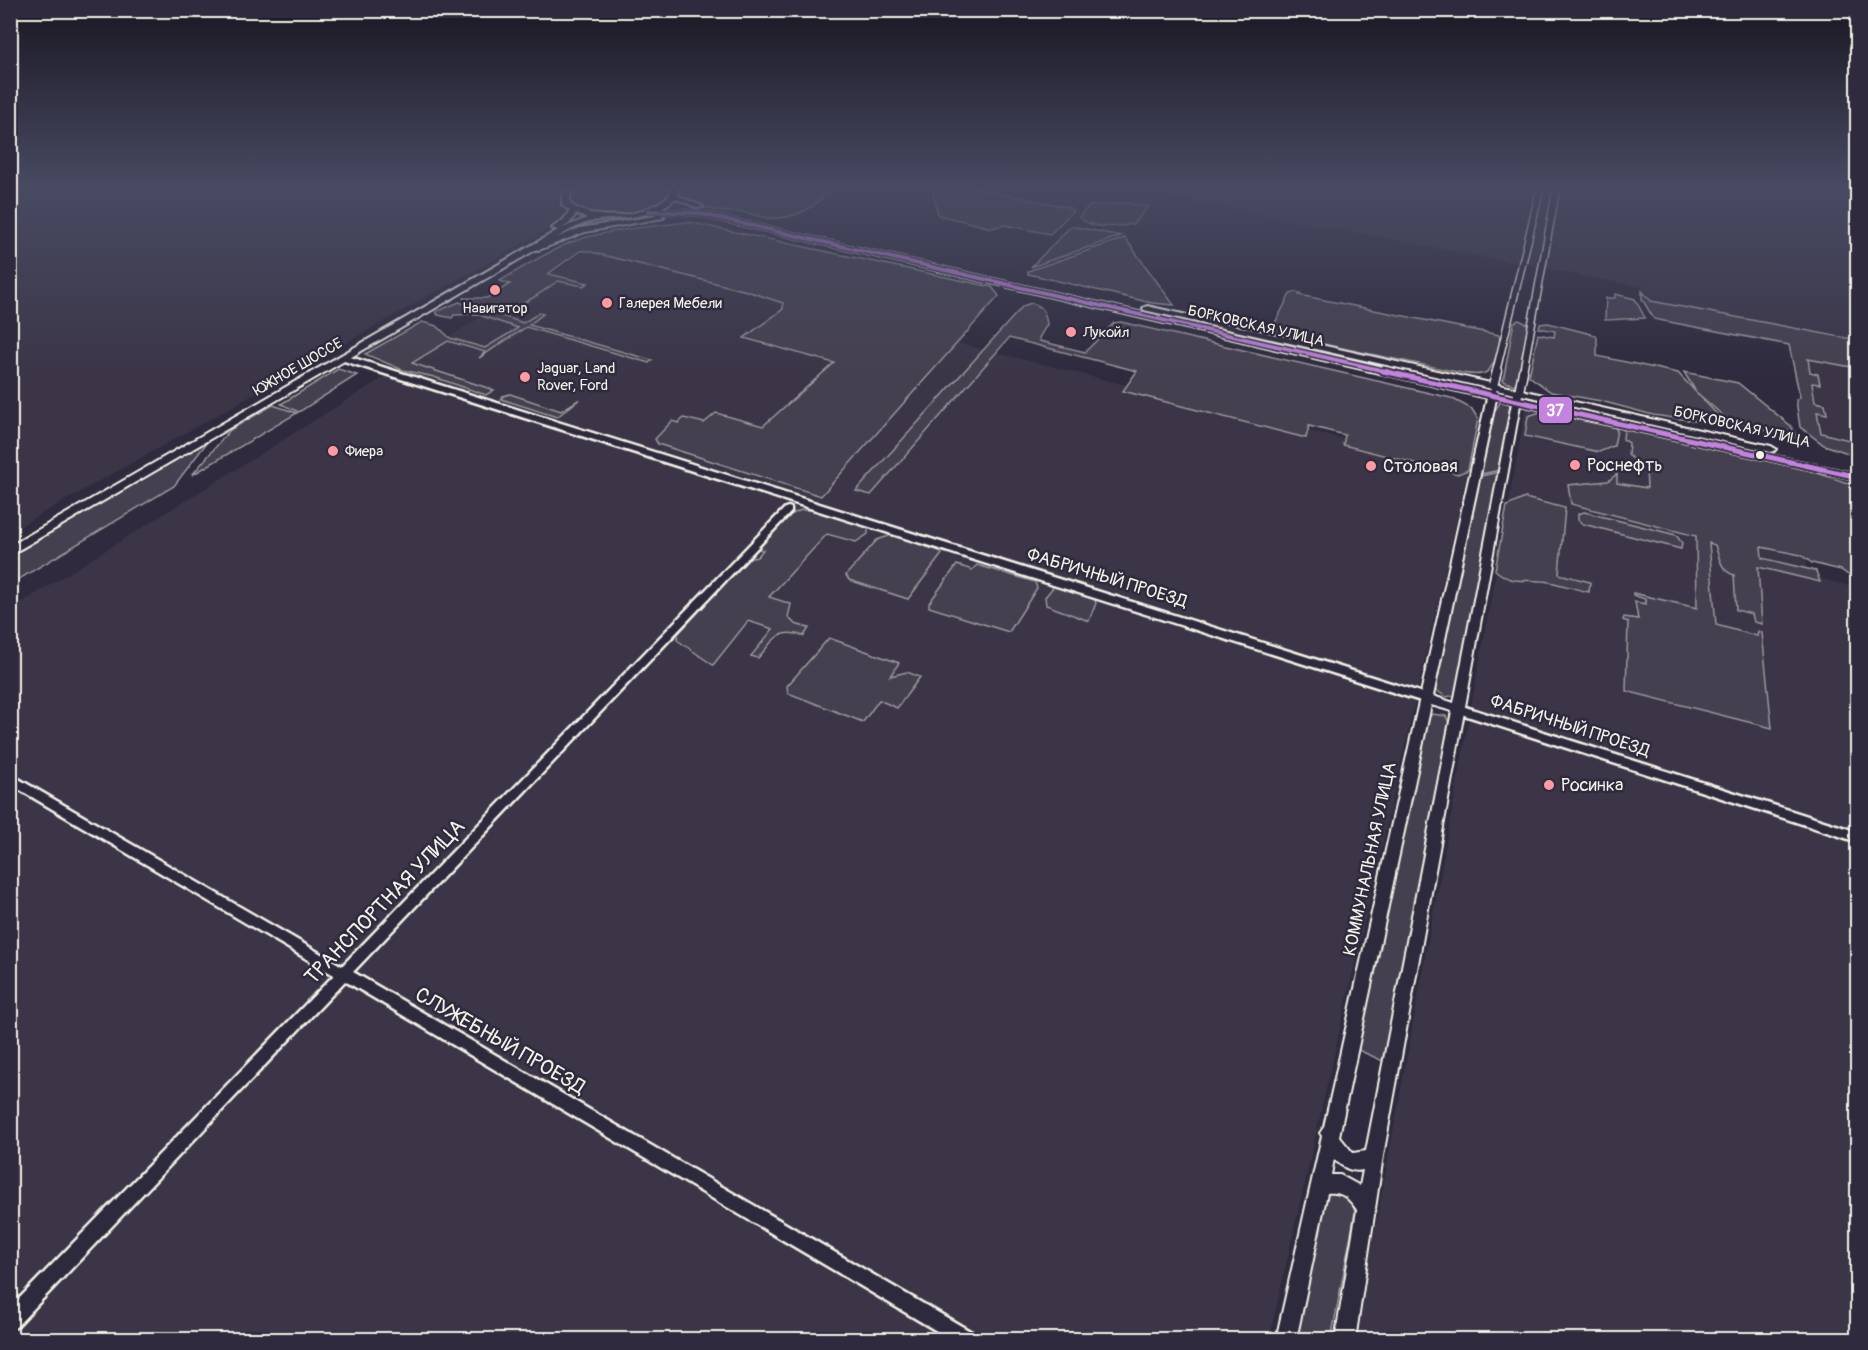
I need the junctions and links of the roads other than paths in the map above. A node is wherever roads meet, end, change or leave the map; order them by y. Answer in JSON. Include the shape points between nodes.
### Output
{"nodes":[{"id":1,"x":519,"y":249,"type":"edge"},
{"id":2,"x":531,"y":249,"type":"edge"},
{"id":3,"x":534,"y":249,"type":"edge"},
{"id":4,"x":862,"y":249,"type":"edge"},
{"id":5,"x":877,"y":249,"type":"edge"},
{"id":6,"x":1526,"y":249,"type":"edge"},
{"id":7,"x":1545,"y":249,"type":"edge"},
{"id":8,"x":526,"y":252,"type":"junction"},
{"id":9,"x":1013,"y":281,"type":"junction"},
{"id":10,"x":344,"y":357,"type":"junction"},
{"id":11,"x":1492,"y":391,"type":"junction"},
{"id":12,"x":1518,"y":397,"type":"junction"},
{"id":13,"x":1857,"y":468,"type":"edge"},
{"id":14,"x":1857,"y":477,"type":"edge"},
{"id":15,"x":789,"y":510,"type":"dead end"},
{"id":16,"x":10,"y":541,"type":"edge"},
{"id":17,"x":10,"y":551,"type":"edge"},
{"id":18,"x":1425,"y":698,"type":"junction"},
{"id":19,"x":1459,"y":709,"type":"junction"},
{"id":20,"x":10,"y":778,"type":"edge"},
{"id":21,"x":1857,"y":837,"type":"edge"},
{"id":22,"x":344,"y":974,"type":"junction"},
{"id":23,"x":1329,"y":1132,"type":"junction"},
{"id":24,"x":1374,"y":1156,"type":"junction"},
{"id":25,"x":1318,"y":1188,"type":"junction"},
{"id":26,"x":1366,"y":1210,"type":"junction"},
{"id":27,"x":10,"y":1321,"type":"edge"},
{"id":28,"x":969,"y":1340,"type":"edge"},
{"id":29,"x":1286,"y":1340,"type":"edge"},
{"id":30,"x":1345,"y":1340,"type":"edge"}],
"edges":[{"from":1,"to":16,"type":"main road","name":"ЮЖНОЕ ШОССЕ"},
{"from":2,"to":8,"type":"main road","name":"ЮЖНОЕ ШОССЕ"},
{"from":3,"to":8,"type":"main road"},
{"from":4,"to":9,"type":"main road","name":"БОРКОВСКАЯ УЛИЦА"},
{"from":5,"to":9,"type":"main road","name":"БОРКОВСКАЯ УЛИЦА"},
{"from":6,"to":11,"type":"street"},
{"from":7,"to":12,"type":"street"},
{"from":8,"to":10,"type":"main road","name":"ЮЖНОЕ ШОССЕ"},
{"from":9,"to":11,"type":"main road","name":"БОРКОВСКАЯ УЛИЦА"},
{"from":10,"to":17,"type":"main road","name":"ЮЖНОЕ ШОССЕ"},
{"from":10,"to":18,"type":"street","name":"ФАБРИЧНЫЙ ПРОЕЗД"},
{"from":11,"to":12,"type":"main road","name":"БОРКОВСКАЯ УЛИЦА"},
{"from":11,"to":18,"type":"main road","name":"КОММУНАЛЬНАЯ УЛИЦА"},
{"from":12,"to":13,"type":"main road","name":"БОРКОВСКАЯ УЛИЦА"},
{"from":12,"to":14,"type":"main road","name":"БОРКОВСКАЯ УЛИЦА"},
{"from":12,"to":19,"type":"main road"},
{"from":15,"to":22,"type":"street","name":"ТРАНСПОРТНАЯ УЛИЦА"},
{"from":18,"to":19,"type":"main road","name":"ФАБРИЧНЫЙ ПРОЕЗД"},
{"from":18,"to":23,"type":"main road","name":"КОММУНАЛЬНАЯ УЛИЦА"},
{"from":19,"to":21,"type":"street","name":"ФАБРИЧНЫЙ ПРОЕЗД"},
{"from":19,"to":24,"type":"main road"},
{"from":20,"to":22,"type":"street","name":"СЛУЖЕБНЫЙ ПРОЕЗД"},
{"from":22,"to":27,"type":"street","name":"ТРАНСПОРТНАЯ УЛИЦА"},
{"from":22,"to":28,"type":"street","name":"СЛУЖЕБНЫЙ ПРОЕЗД"},
{"from":23,"to":24,"type":"main road","via":[[1335,1149],[1350,1162],[1365,1162]]},
{"from":23,"to":25,"type":"main road","name":"КОММУНАЛЬНАЯ УЛИЦА"},
{"from":24,"to":26,"type":"main road"},
{"from":25,"to":26,"type":"main road","via":[[1329,1182],[1345,1185]]},
{"from":25,"to":29,"type":"main road","name":"КОММУНАЛЬНАЯ УЛИЦА"},
{"from":26,"to":30,"type":"main road"}]}
